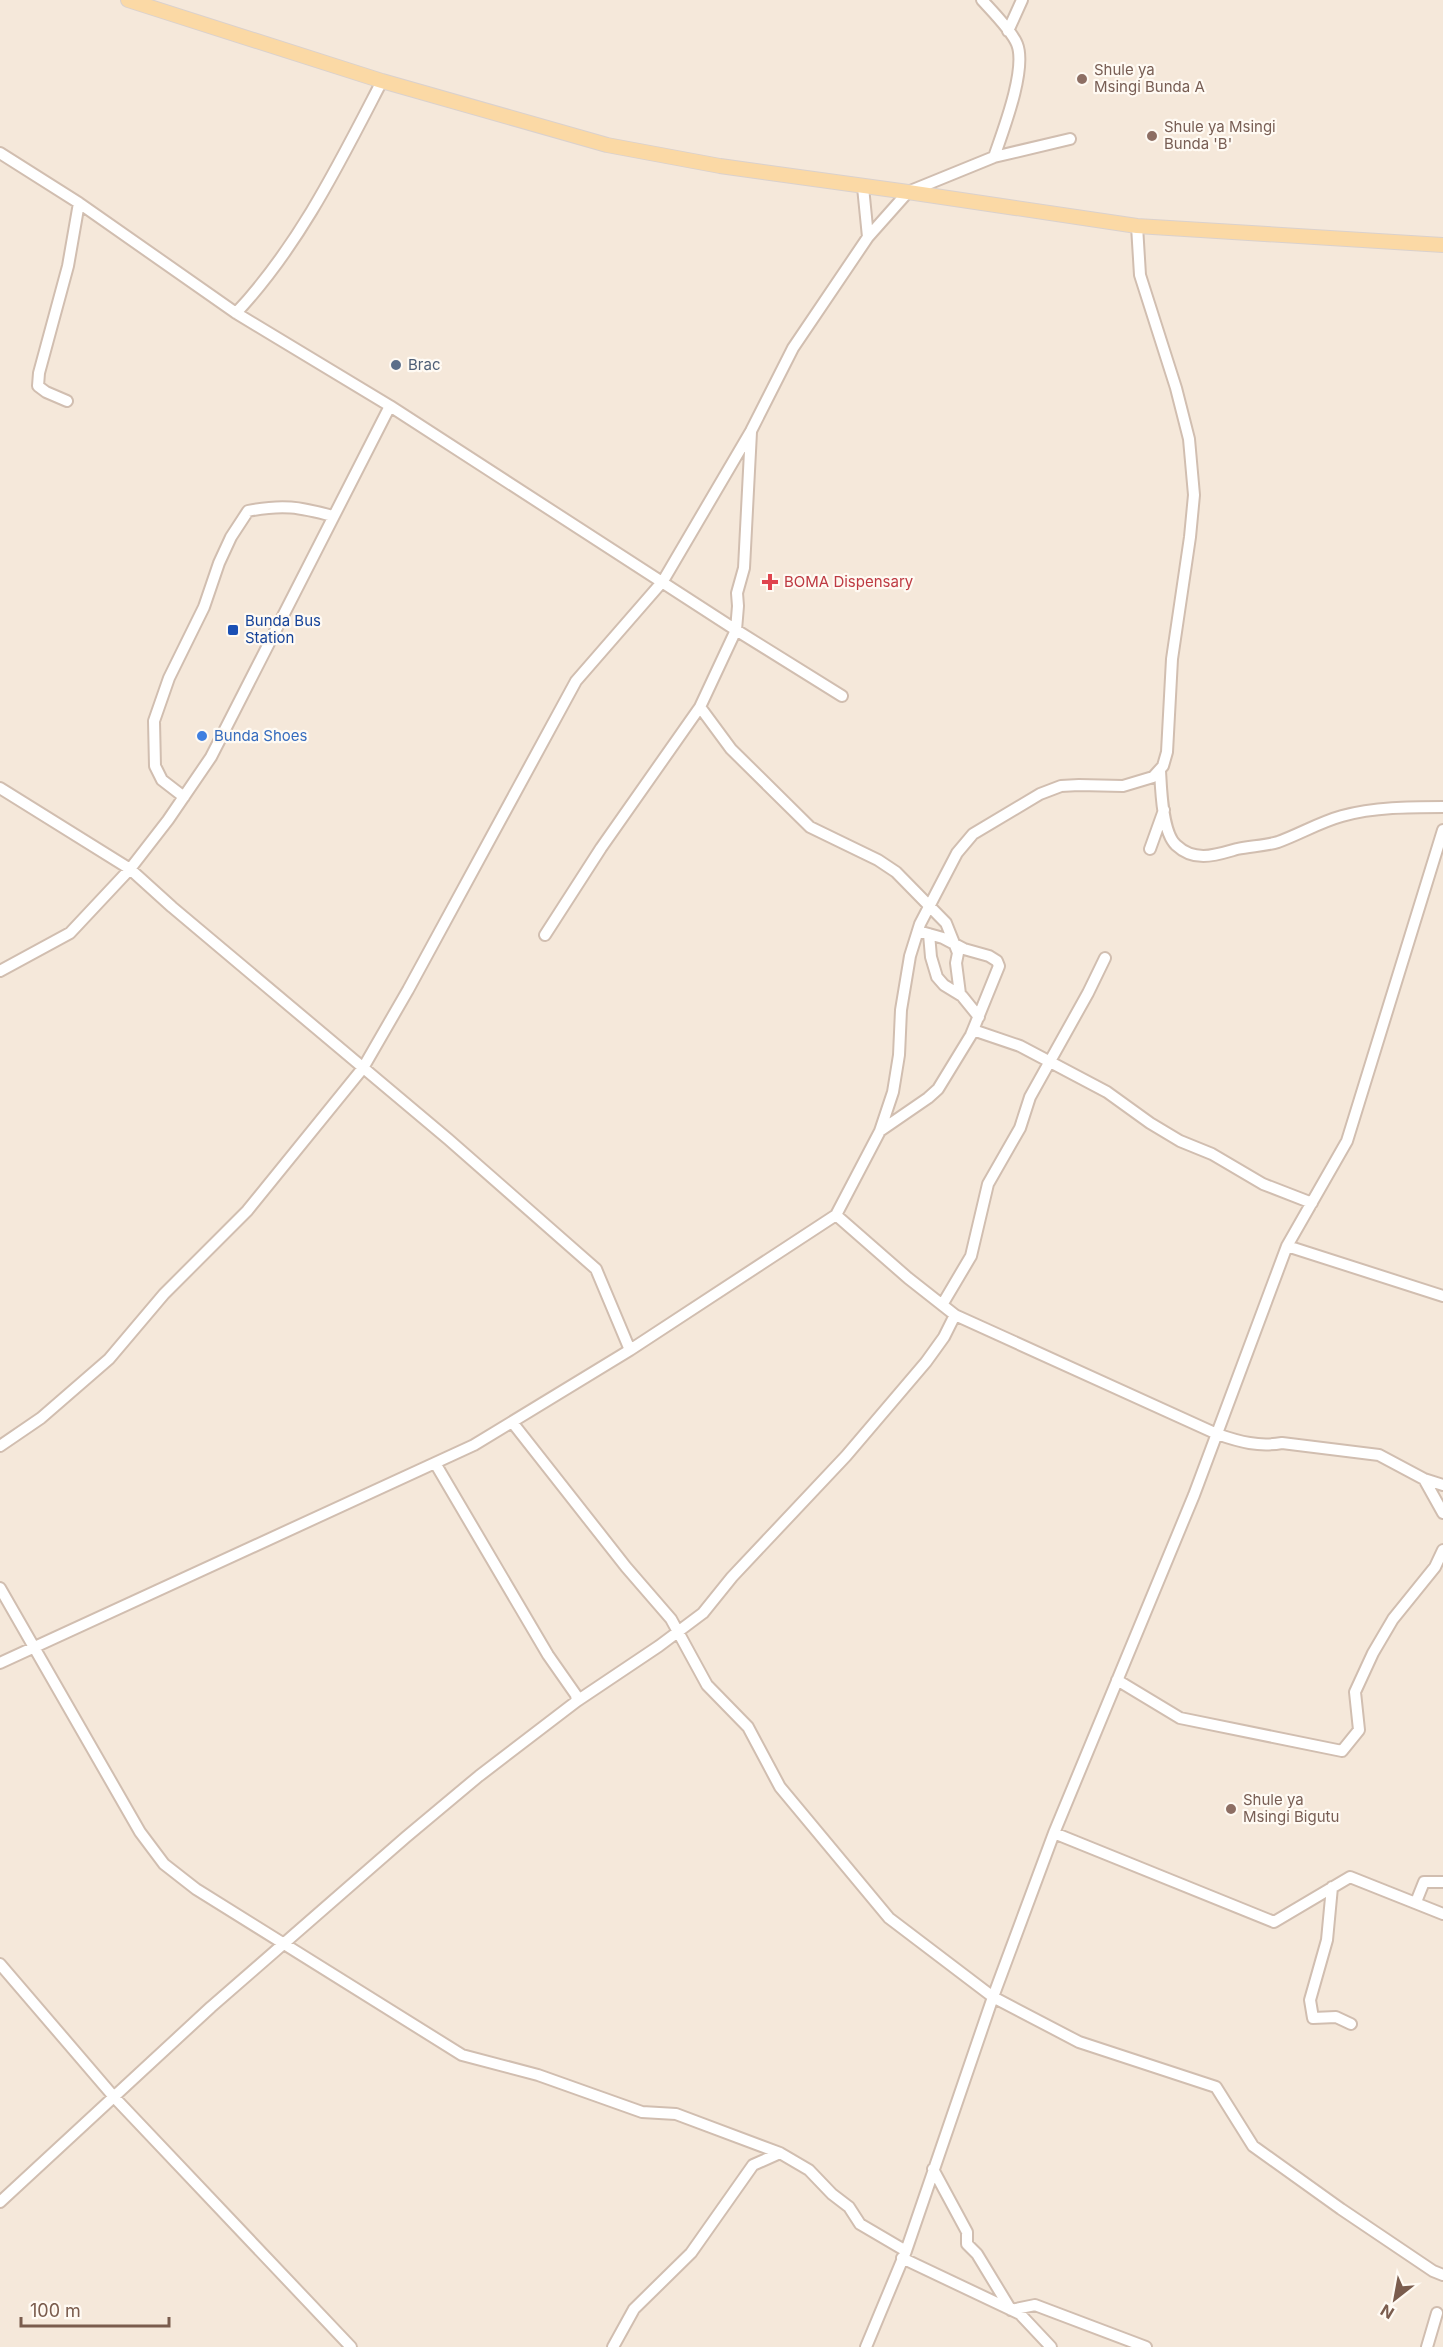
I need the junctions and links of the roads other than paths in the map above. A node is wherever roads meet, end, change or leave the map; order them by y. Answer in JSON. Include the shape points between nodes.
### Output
{"nodes":[{"id":1,"x":128,"y":0,"type":"edge"},
{"id":2,"x":982,"y":0,"type":"edge"},
{"id":3,"x":1022,"y":0,"type":"edge"},
{"id":4,"x":1008,"y":31,"type":"junction"},
{"id":5,"x":382,"y":81,"type":"junction"},
{"id":6,"x":1070,"y":139,"type":"dead end"},
{"id":7,"x":0,"y":153,"type":"edge"},
{"id":8,"x":994,"y":157,"type":"junction"},
{"id":9,"x":863,"y":187,"type":"junction"},
{"id":10,"x":908,"y":192,"type":"junction"},
{"id":11,"x":79,"y":203,"type":"junction"},
{"id":12,"x":1137,"y":226,"type":"junction"},
{"id":13,"x":868,"y":237,"type":"junction"},
{"id":14,"x":1443,"y":245,"type":"edge"},
{"id":15,"x":236,"y":313,"type":"junction"},
{"id":16,"x":67,"y":401,"type":"dead end"},
{"id":17,"x":390,"y":406,"type":"junction"},
{"id":18,"x":751,"y":431,"type":"junction"},
{"id":19,"x":333,"y":516,"type":"junction"},
{"id":20,"x":663,"y":581,"type":"junction"},
{"id":21,"x":736,"y":630,"type":"junction"},
{"id":22,"x":842,"y":696,"type":"dead end"},
{"id":23,"x":700,"y":707,"type":"junction"},
{"id":24,"x":1160,"y":770,"type":"junction"},
{"id":25,"x":0,"y":788,"type":"edge"},
{"id":26,"x":184,"y":797,"type":"junction"},
{"id":27,"x":1443,"y":807,"type":"edge"},
{"id":28,"x":1164,"y":810,"type":"junction"},
{"id":29,"x":1443,"y":830,"type":"edge"},
{"id":30,"x":1150,"y":849,"type":"dead end"},
{"id":31,"x":130,"y":869,"type":"junction"},
{"id":32,"x":928,"y":907,"type":"junction"},
{"id":33,"x":918,"y":931,"type":"junction"},
{"id":34,"x":929,"y":934,"type":"junction"},
{"id":35,"x":545,"y":935,"type":"dead end"},
{"id":36,"x":954,"y":945,"type":"junction"},
{"id":37,"x":1106,"y":958,"type":"dead end"},
{"id":38,"x":0,"y":971,"type":"edge"},
{"id":39,"x":960,"y":994,"type":"junction"},
{"id":40,"x":979,"y":1017,"type":"junction"},
{"id":41,"x":973,"y":1030,"type":"junction"},
{"id":42,"x":1050,"y":1062,"type":"junction"},
{"id":43,"x":363,"y":1068,"type":"junction"},
{"id":44,"x":880,"y":1131,"type":"junction"},
{"id":45,"x":1312,"y":1203,"type":"junction"},
{"id":46,"x":836,"y":1215,"type":"junction"},
{"id":47,"x":1287,"y":1246,"type":"junction"},
{"id":48,"x":1443,"y":1296,"type":"edge"},
{"id":49,"x":942,"y":1305,"type":"junction"},
{"id":50,"x":955,"y":1315,"type":"junction"},
{"id":51,"x":630,"y":1350,"type":"junction"},
{"id":52,"x":512,"y":1422,"type":"junction"},
{"id":53,"x":1217,"y":1434,"type":"junction"},
{"id":54,"x":0,"y":1446,"type":"edge"},
{"id":55,"x":435,"y":1463,"type":"junction"},
{"id":56,"x":1424,"y":1479,"type":"junction"},
{"id":57,"x":1443,"y":1485,"type":"edge"},
{"id":58,"x":1443,"y":1513,"type":"edge"},
{"id":59,"x":1443,"y":1550,"type":"edge"},
{"id":60,"x":0,"y":1588,"type":"edge"},
{"id":61,"x":678,"y":1632,"type":"junction"},
{"id":62,"x":35,"y":1646,"type":"junction"},
{"id":63,"x":0,"y":1663,"type":"edge"},
{"id":64,"x":1118,"y":1680,"type":"junction"},
{"id":65,"x":577,"y":1701,"type":"junction"},
{"id":66,"x":1054,"y":1833,"type":"junction"},
{"id":67,"x":1443,"y":1882,"type":"edge"},
{"id":68,"x":1332,"y":1887,"type":"junction"},
{"id":69,"x":1416,"y":1902,"type":"junction"},
{"id":70,"x":1443,"y":1914,"type":"edge"},
{"id":71,"x":283,"y":1944,"type":"junction"},
{"id":72,"x":0,"y":1964,"type":"edge"},
{"id":73,"x":993,"y":1997,"type":"junction"},
{"id":74,"x":1351,"y":2024,"type":"dead end"},
{"id":75,"x":114,"y":2097,"type":"junction"},
{"id":76,"x":780,"y":2153,"type":"junction"},
{"id":77,"x":933,"y":2169,"type":"junction"},
{"id":78,"x":0,"y":2202,"type":"edge"},
{"id":79,"x":904,"y":2255,"type":"junction"},
{"id":80,"x":1443,"y":2275,"type":"edge"},
{"id":81,"x":1011,"y":2310,"type":"junction"},
{"id":82,"x":1437,"y":2313,"type":"dead end"},
{"id":83,"x":351,"y":2347,"type":"edge"},
{"id":84,"x":613,"y":2347,"type":"edge"},
{"id":85,"x":866,"y":2347,"type":"edge"},
{"id":86,"x":1051,"y":2347,"type":"edge"},
{"id":87,"x":1146,"y":2347,"type":"edge"},
{"id":88,"x":1427,"y":2347,"type":"edge"}],
"edges":[{"from":1,"to":5,"type":"main road"},
{"from":2,"to":4,"type":"street"},
{"from":3,"to":4,"type":"street"},
{"from":4,"to":8,"type":"street","via":[[1017,44],[1019,61]]},
{"from":5,"to":9,"type":"main road","via":[[607,145]]},
{"from":5,"to":15,"type":"street","via":[[298,233],[262,285]]},
{"from":6,"to":8,"type":"street"},
{"from":7,"to":11,"type":"street"},
{"from":8,"to":10,"type":"street"},
{"from":9,"to":10,"type":"main road"},
{"from":9,"to":13,"type":"street"},
{"from":10,"to":12,"type":"main road"},
{"from":10,"to":13,"type":"street"},
{"from":11,"to":15,"type":"street"},
{"from":11,"to":16,"type":"street","via":[[68,266],[38,386]]},
{"from":12,"to":14,"type":"main road"},
{"from":12,"to":24,"type":"street","via":[[1140,275],[1189,439],[1194,495],[1172,659],[1167,752]]},
{"from":13,"to":18,"type":"street","via":[[793,348]]},
{"from":15,"to":17,"type":"street"},
{"from":17,"to":19,"type":"street"},
{"from":17,"to":20,"type":"street"},
{"from":18,"to":20,"type":"street"},
{"from":18,"to":21,"type":"street","via":[[744,568],[737,593]]},
{"from":19,"to":26,"type":"street","via":[[211,757]]},
{"from":19,"to":26,"type":"street","via":[[297,506],[248,511],[231,537],[154,721],[155,766],[162,780]]},
{"from":20,"to":21,"type":"street"},
{"from":20,"to":43,"type":"street","via":[[576,681]]},
{"from":21,"to":22,"type":"street"},
{"from":21,"to":23,"type":"street"},
{"from":23,"to":32,"type":"street","via":[[731,749],[810,827],[896,872]]},
{"from":23,"to":35,"type":"street","via":[[600,848]]},
{"from":24,"to":28,"type":"street"},
{"from":24,"to":32,"type":"street","via":[[1153,777],[1123,786],[1061,786],[1000,816],[973,834],[957,853]]},
{"from":25,"to":31,"type":"street"},
{"from":26,"to":31,"type":"street"},
{"from":27,"to":28,"type":"street","via":[[1380,809],[1343,815],[1277,842],[1212,857],[1196,855],[1175,845]]},
{"from":28,"to":30,"type":"street"},
{"from":29,"to":45,"type":"street","via":[[1347,1141]]},
{"from":31,"to":38,"type":"street","via":[[70,933]]},
{"from":31,"to":43,"type":"street"},
{"from":32,"to":33,"type":"street"},
{"from":32,"to":36,"type":"street","via":[[946,923]]},
{"from":33,"to":34,"type":"street"},
{"from":33,"to":44,"type":"street","via":[[901,1010],[893,1092]]},
{"from":34,"to":36,"type":"street"},
{"from":34,"to":39,"type":"street","via":[[937,977]]},
{"from":36,"to":39,"type":"street"},
{"from":36,"to":40,"type":"street","via":[[989,956],[999,966]]},
{"from":37,"to":42,"type":"street"},
{"from":39,"to":40,"type":"street"},
{"from":40,"to":41,"type":"street"},
{"from":41,"to":42,"type":"street","via":[[1020,1046]]},
{"from":41,"to":44,"type":"street","via":[[938,1089]]},
{"from":42,"to":45,"type":"street","via":[[1107,1092],[1180,1141],[1212,1154],[1263,1184]]},
{"from":42,"to":49,"type":"street","via":[[1030,1097],[1020,1128],[988,1184],[972,1256]]},
{"from":43,"to":51,"type":"street","via":[[596,1269]]},
{"from":43,"to":54,"type":"street","via":[[247,1211],[164,1294],[109,1359],[41,1418]]},
{"from":44,"to":46,"type":"street"},
{"from":45,"to":47,"type":"street"},
{"from":46,"to":49,"type":"street"},
{"from":46,"to":51,"type":"street"},
{"from":47,"to":48,"type":"street"},
{"from":47,"to":53,"type":"street"},
{"from":49,"to":50,"type":"street"},
{"from":50,"to":53,"type":"street"},
{"from":50,"to":61,"type":"street","via":[[926,1362],[846,1456],[703,1613]]},
{"from":51,"to":52,"type":"street"},
{"from":52,"to":55,"type":"street"},
{"from":52,"to":61,"type":"street"},
{"from":53,"to":56,"type":"street","via":[[1246,1444],[1282,1443],[1379,1455]]},
{"from":53,"to":64,"type":"street"},
{"from":55,"to":62,"type":"street"},
{"from":55,"to":65,"type":"street"},
{"from":56,"to":57,"type":"street"},
{"from":56,"to":58,"type":"street"},
{"from":59,"to":64,"type":"street","via":[[1373,1653],[1356,1692],[1359,1730],[1342,1751],[1180,1718]]},
{"from":60,"to":62,"type":"street"},
{"from":61,"to":65,"type":"street"},
{"from":61,"to":73,"type":"street","via":[[707,1685],[748,1726],[780,1787],[889,1918]]},
{"from":62,"to":63,"type":"street"},
{"from":62,"to":71,"type":"street","via":[[140,1832],[164,1864]]},
{"from":64,"to":66,"type":"street"},
{"from":65,"to":71,"type":"street","via":[[433,1814]]},
{"from":66,"to":68,"type":"street","via":[[1274,1922]]},
{"from":66,"to":73,"type":"street"},
{"from":67,"to":69,"type":"street","via":[[1424,1882]]},
{"from":68,"to":69,"type":"street","via":[[1350,1877]]},
{"from":68,"to":74,"type":"street","via":[[1327,1940],[1311,2000],[1312,2018],[1335,2017]]},
{"from":69,"to":70,"type":"street"},
{"from":71,"to":75,"type":"street"},
{"from":71,"to":76,"type":"street","via":[[462,2055],[538,2075],[642,2112],[676,2114]]},
{"from":72,"to":75,"type":"street"},
{"from":73,"to":77,"type":"street"},
{"from":73,"to":80,"type":"street","via":[[1078,2042],[1216,2087],[1253,2146],[1341,2210]]},
{"from":75,"to":78,"type":"street"},
{"from":75,"to":83,"type":"street"},
{"from":76,"to":79,"type":"street","via":[[809,2170],[849,2207],[860,2224]]},
{"from":76,"to":84,"type":"street","via":[[753,2165],[691,2253],[634,2309]]},
{"from":77,"to":79,"type":"street"},
{"from":77,"to":81,"type":"street","via":[[967,2232],[967,2244]]},
{"from":79,"to":81,"type":"street"},
{"from":79,"to":85,"type":"street"},
{"from":81,"to":86,"type":"street","via":[[1020,2314]]},
{"from":81,"to":87,"type":"street","via":[[1035,2305]]},
{"from":82,"to":88,"type":"street"}]}
